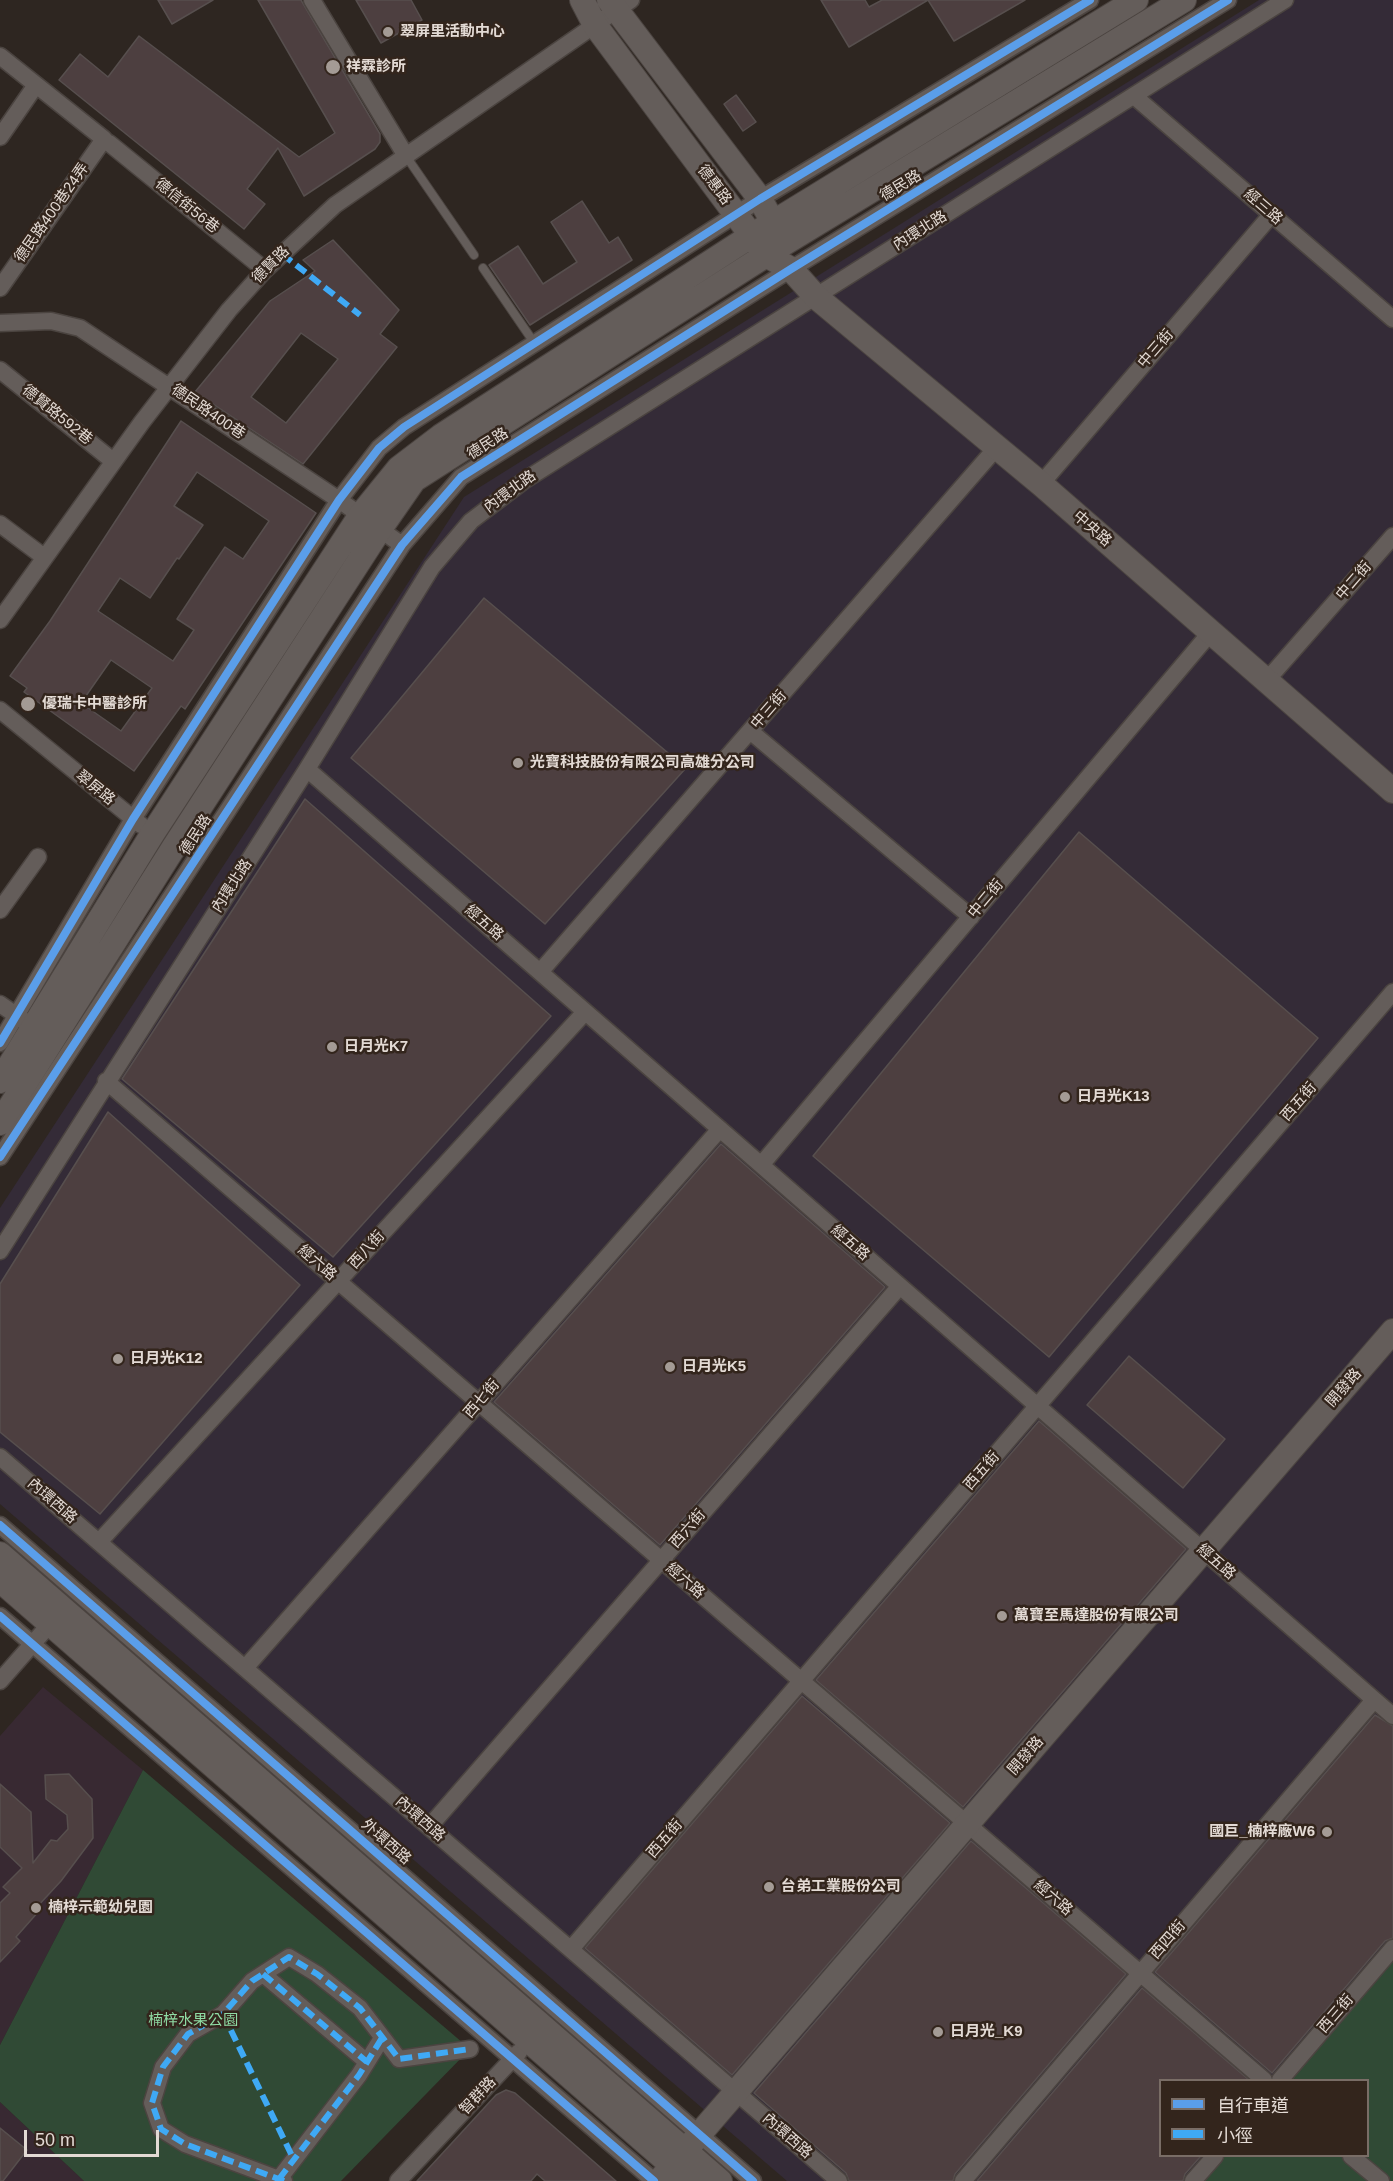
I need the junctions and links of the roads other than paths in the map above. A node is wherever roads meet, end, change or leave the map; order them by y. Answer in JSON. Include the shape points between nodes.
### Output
{"nodes":[{"id":1,"x":312,"y":0,"type":"edge"},
{"id":2,"x":582,"y":0,"type":"edge"},
{"id":3,"x":1090,"y":0,"type":"edge"},
{"id":4,"x":1136,"y":0,"type":"edge"},
{"id":5,"x":1228,"y":0,"type":"edge"},
{"id":6,"x":1285,"y":0,"type":"edge"},
{"id":7,"x":618,"y":3,"type":"edge"},
{"id":8,"x":1174,"y":10,"type":"edge"},
{"id":9,"x":595,"y":25,"type":"junction"},
{"id":10,"x":1198,"y":54,"type":"junction"},
{"id":11,"x":0,"y":56,"type":"edge"},
{"id":12,"x":36,"y":85,"type":"junction"},
{"id":13,"x":1134,"y":96,"type":"junction"},
{"id":14,"x":0,"y":137,"type":"edge"},
{"id":15,"x":106,"y":141,"type":"junction"},
{"id":16,"x":406,"y":156,"type":"junction"},
{"id":17,"x":760,"y":199,"type":"junction"},
{"id":18,"x":736,"y":214,"type":"junction"},
{"id":19,"x":1272,"y":214,"type":"junction"},
{"id":20,"x":751,"y":236,"type":"junction"},
{"id":21,"x":775,"y":240,"type":"junction"},
{"id":22,"x":474,"y":255,"type":"dead end"},
{"id":23,"x":483,"y":268,"type":"dead end"},
{"id":24,"x":791,"y":269,"type":"junction"},
{"id":25,"x":264,"y":270,"type":"junction"},
{"id":26,"x":0,"y":288,"type":"edge"},
{"id":27,"x":816,"y":297,"type":"junction"},
{"id":28,"x":1393,"y":319,"type":"edge"},
{"id":29,"x":0,"y":323,"type":"edge"},
{"id":30,"x":535,"y":344,"type":"junction"},
{"id":31,"x":0,"y":370,"type":"edge"},
{"id":32,"x":170,"y":387,"type":"junction"},
{"id":33,"x":997,"y":447,"type":"junction"},
{"id":34,"x":113,"y":461,"type":"junction"},
{"id":35,"x":1041,"y":484,"type":"junction"},
{"id":36,"x":339,"y":500,"type":"junction"},
{"id":37,"x":370,"y":522,"type":"junction"},
{"id":38,"x":0,"y":524,"type":"edge"},
{"id":39,"x":1393,"y":536,"type":"edge"},
{"id":40,"x":402,"y":545,"type":"junction"},
{"id":41,"x":44,"y":557,"type":"junction"},
{"id":42,"x":0,"y":620,"type":"edge"},
{"id":43,"x":1211,"y":632,"type":"junction"},
{"id":44,"x":1266,"y":680,"type":"junction"},
{"id":45,"x":0,"y":710,"type":"edge"},
{"id":46,"x":750,"y":731,"type":"junction"},
{"id":47,"x":307,"y":769,"type":"junction"},
{"id":48,"x":1393,"y":790,"type":"edge"},
{"id":49,"x":133,"y":819,"type":"junction"},
{"id":50,"x":153,"y":833,"type":"junction"},
{"id":51,"x":174,"y":847,"type":"junction"},
{"id":52,"x":38,"y":857,"type":"dead end"},
{"id":53,"x":193,"y":863,"type":"junction"},
{"id":54,"x":0,"y":910,"type":"edge"},
{"id":55,"x":971,"y":917,"type":"junction"},
{"id":56,"x":540,"y":972,"type":"junction"},
{"id":57,"x":1393,"y":992,"type":"edge"},
{"id":58,"x":0,"y":1004,"type":"edge"},
{"id":59,"x":585,"y":1012,"type":"junction"},
{"id":60,"x":44,"y":1034,"type":"junction"},
{"id":61,"x":0,"y":1043,"type":"edge"},
{"id":62,"x":106,"y":1081,"type":"junction"},
{"id":63,"x":0,"y":1082,"type":"edge"},
{"id":64,"x":0,"y":1123,"type":"edge"},
{"id":65,"x":720,"y":1129,"type":"junction"},
{"id":66,"x":0,"y":1157,"type":"edge"},
{"id":67,"x":761,"y":1165,"type":"junction"},
{"id":68,"x":0,"y":1251,"type":"edge"},
{"id":69,"x":338,"y":1282,"type":"junction"},
{"id":70,"x":900,"y":1286,"type":"junction"},
{"id":71,"x":1393,"y":1331,"type":"edge"},
{"id":72,"x":479,"y":1403,"type":"junction"},
{"id":73,"x":1037,"y":1406,"type":"junction"},
{"id":74,"x":0,"y":1456,"type":"edge"},
{"id":75,"x":0,"y":1525,"type":"edge"},
{"id":76,"x":99,"y":1542,"type":"junction"},
{"id":77,"x":1203,"y":1551,"type":"junction"},
{"id":78,"x":0,"y":1554,"type":"edge"},
{"id":79,"x":661,"y":1560,"type":"junction"},
{"id":80,"x":0,"y":1580,"type":"edge"},
{"id":81,"x":64,"y":1608,"type":"junction"},
{"id":82,"x":0,"y":1616,"type":"edge"},
{"id":83,"x":33,"y":1643,"type":"junction"},
{"id":84,"x":245,"y":1668,"type":"junction"},
{"id":85,"x":0,"y":1681,"type":"edge"},
{"id":86,"x":801,"y":1681,"type":"junction"},
{"id":87,"x":1374,"y":1700,"type":"junction"},
{"id":88,"x":1393,"y":1716,"type":"edge"},
{"id":89,"x":967,"y":1824,"type":"junction"},
{"id":90,"x":429,"y":1827,"type":"junction"},
{"id":91,"x":1393,"y":1948,"type":"edge"},
{"id":92,"x":571,"y":1949,"type":"junction"},
{"id":93,"x":1140,"y":1973,"type":"junction"},
{"id":94,"x":262,"y":1974,"type":"junction"},
{"id":95,"x":543,"y":2025,"type":"junction"},
{"id":96,"x":382,"y":2038,"type":"junction"},
{"id":97,"x":470,"y":2049,"type":"dead end"},
{"id":98,"x":513,"y":2059,"type":"junction"},
{"id":99,"x":367,"y":2062,"type":"junction"},
{"id":100,"x":1263,"y":2079,"type":"edge"},
{"id":101,"x":1281,"y":2079,"type":"edge"},
{"id":102,"x":736,"y":2092,"type":"junction"},
{"id":103,"x":1214,"y":2157,"type":"edge"},
{"id":104,"x":1352,"y":2157,"type":"edge"},
{"id":105,"x":676,"y":2166,"type":"edge"},
{"id":106,"x":281,"y":2180,"type":"edge"},
{"id":107,"x":398,"y":2181,"type":"edge"},
{"id":108,"x":720,"y":2181,"type":"edge"},
{"id":109,"x":753,"y":2181,"type":"edge"},
{"id":110,"x":839,"y":2181,"type":"edge"},
{"id":111,"x":963,"y":2181,"type":"edge"},
{"id":112,"x":1194,"y":2181,"type":"edge"},
{"id":113,"x":1381,"y":2181,"type":"edge"}],
"edges":[{"from":1,"to":16,"type":"street"},
{"from":2,"to":9,"type":"street","name":"德惠路"},
{"from":3,"to":17,"type":"street","name":"德民路"},
{"from":4,"to":21,"type":"street","name":"德民路","via":[[959,106]]},
{"from":5,"to":8,"type":"street","name":"德民路"},
{"from":6,"to":10,"type":"street","name":"內環北路"},
{"from":7,"to":9,"type":"street","name":"德賢路"},
{"from":7,"to":17,"type":"street","name":"德惠路"},
{"from":8,"to":10,"type":"street"},
{"from":8,"to":21,"type":"street","name":"德民路"},
{"from":8,"to":24,"type":"street","name":"德民路"},
{"from":9,"to":16,"type":"street","name":"德賢路"},
{"from":9,"to":18,"type":"street","name":"德惠路"},
{"from":10,"to":13,"type":"street","name":"內環北路"},
{"from":11,"to":12,"type":"street","name":"德信街56巷"},
{"from":12,"to":14,"type":"street"},
{"from":12,"to":15,"type":"street","name":"德信街56巷"},
{"from":13,"to":19,"type":"street","name":"經三路"},
{"from":13,"to":27,"type":"street","name":"內環北路"},
{"from":15,"to":25,"type":"street","name":"德信街56巷"},
{"from":15,"to":26,"type":"street","name":"德民路400巷24弄"},
{"from":16,"to":22,"type":"lane"},
{"from":16,"to":25,"type":"street","name":"德賢路","via":[[335,205]]},
{"from":17,"to":18,"type":"street","name":"德民路"},
{"from":17,"to":21,"type":"street","name":"德惠路"},
{"from":18,"to":20,"type":"street","name":"德惠路"},
{"from":18,"to":30,"type":"street","name":"德民路"},
{"from":19,"to":28,"type":"street","name":"經三路"},
{"from":19,"to":35,"type":"street","name":"中三街"},
{"from":20,"to":21,"type":"street","name":"德惠路"},
{"from":20,"to":37,"type":"street","name":"德民路","via":[[441,436],[399,468]]},
{"from":21,"to":24,"type":"street","name":"德惠路"},
{"from":21,"to":37,"type":"street","name":"德民路","via":[[414,480]]},
{"from":23,"to":30,"type":"lane"},
{"from":24,"to":27,"type":"street","name":"中央路"},
{"from":24,"to":40,"type":"street","name":"德民路","via":[[461,477]]},
{"from":25,"to":32,"type":"street","name":"德賢路"},
{"from":27,"to":33,"type":"street","name":"中央路"},
{"from":27,"to":47,"type":"street","name":"內環北路","via":[[525,480],[471,521],[432,567]]},
{"from":29,"to":32,"type":"street","name":"德民路400巷","via":[[51,321],[80,328]]},
{"from":30,"to":36,"type":"street","name":"德民路","via":[[404,427],[379,448]]},
{"from":31,"to":34,"type":"street","name":"德賢路592巷"},
{"from":32,"to":34,"type":"street","name":"德賢路"},
{"from":32,"to":36,"type":"street","name":"德民路400巷"},
{"from":33,"to":35,"type":"street","name":"中央路"},
{"from":33,"to":46,"type":"street","name":"中三街"},
{"from":34,"to":41,"type":"street","name":"德賢路"},
{"from":35,"to":43,"type":"street","name":"中央路"},
{"from":36,"to":37,"type":"street","name":"德民路400巷"},
{"from":36,"to":49,"type":"street","name":"德民路"},
{"from":37,"to":40,"type":"street","name":"德民路400巷"},
{"from":37,"to":50,"type":"street","name":"德民路"},
{"from":37,"to":51,"type":"street","name":"德民路"},
{"from":38,"to":41,"type":"street"},
{"from":39,"to":44,"type":"street","name":"中二街"},
{"from":40,"to":53,"type":"street","name":"德民路"},
{"from":41,"to":42,"type":"street","name":"德賢路"},
{"from":43,"to":44,"type":"street","name":"中央路"},
{"from":43,"to":55,"type":"street","name":"中二街"},
{"from":44,"to":48,"type":"street","name":"中央路"},
{"from":45,"to":49,"type":"street","name":"翠屏路"},
{"from":46,"to":55,"type":"street"},
{"from":46,"to":56,"type":"street","name":"中三街"},
{"from":47,"to":56,"type":"street","name":"經五路"},
{"from":47,"to":62,"type":"street","name":"內環北路"},
{"from":49,"to":50,"type":"street","name":"翠屏路"},
{"from":49,"to":60,"type":"street","name":"德民路"},
{"from":50,"to":51,"type":"street","name":"翠屏路"},
{"from":50,"to":60,"type":"street","name":"德民路"},
{"from":51,"to":53,"type":"street","name":"翠屏路"},
{"from":51,"to":60,"type":"street","name":"德民路"},
{"from":52,"to":54,"type":"street"},
{"from":53,"to":60,"type":"street","name":"德民路"},
{"from":55,"to":67,"type":"street","name":"中二街"},
{"from":56,"to":59,"type":"street","name":"經五路"},
{"from":57,"to":73,"type":"street","name":"西五街"},
{"from":58,"to":60,"type":"street"},
{"from":59,"to":65,"type":"street","name":"經五路"},
{"from":59,"to":69,"type":"street","name":"西八街"},
{"from":60,"to":61,"type":"street","name":"德民路"},
{"from":60,"to":63,"type":"street","name":"德民路"},
{"from":60,"to":64,"type":"street","name":"德民路"},
{"from":60,"to":66,"type":"street","name":"德民路"},
{"from":62,"to":68,"type":"street","name":"內環北路"},
{"from":62,"to":69,"type":"street","name":"經六路"},
{"from":65,"to":67,"type":"street","name":"經五路"},
{"from":65,"to":72,"type":"street","name":"西七街"},
{"from":67,"to":70,"type":"street","name":"經五路"},
{"from":69,"to":72,"type":"street","name":"經六路"},
{"from":69,"to":76,"type":"street","name":"西八街"},
{"from":70,"to":73,"type":"street","name":"經五路"},
{"from":70,"to":79,"type":"street","name":"西六街"},
{"from":71,"to":77,"type":"street","name":"開發路"},
{"from":72,"to":79,"type":"street","name":"經六路"},
{"from":72,"to":84,"type":"street","name":"西七街"},
{"from":73,"to":77,"type":"street","name":"經五路"},
{"from":73,"to":86,"type":"street","name":"西五街"},
{"from":74,"to":76,"type":"street","name":"內環西路"},
{"from":75,"to":81,"type":"street"},
{"from":76,"to":84,"type":"street","name":"內環西路"},
{"from":77,"to":87,"type":"street","name":"經五路"},
{"from":77,"to":89,"type":"street","name":"開發路"},
{"from":78,"to":81,"type":"street"},
{"from":79,"to":86,"type":"street","name":"經六路"},
{"from":79,"to":90,"type":"street","name":"西六街"},
{"from":80,"to":81,"type":"street"},
{"from":81,"to":83,"type":"street"},
{"from":81,"to":95,"type":"street"},
{"from":82,"to":83,"type":"street"},
{"from":83,"to":85,"type":"street"},
{"from":83,"to":98,"type":"street"},
{"from":84,"to":90,"type":"street","name":"內環西路"},
{"from":86,"to":89,"type":"street","name":"經六路"},
{"from":86,"to":92,"type":"street","name":"西五街"},
{"from":87,"to":88,"type":"street","name":"經五路"},
{"from":87,"to":93,"type":"street","name":"西四街"},
{"from":89,"to":93,"type":"street","name":"經六路"},
{"from":89,"to":102,"type":"street","name":"開發路"},
{"from":90,"to":92,"type":"street","name":"內環西路"},
{"from":91,"to":101,"type":"street","name":"西三街"},
{"from":92,"to":102,"type":"street","name":"內環西路"},
{"from":93,"to":100,"type":"street","name":"經六路"},
{"from":93,"to":111,"type":"street","name":"西四街"},
{"from":94,"to":96,"type":"street","via":[[289,1957],[360,2008]]},
{"from":94,"to":99,"type":"street"},
{"from":94,"to":106,"type":"street","via":[[223,2014],[188,2034],[163,2067],[152,2103],[161,2129],[185,2144]]},
{"from":95,"to":98,"type":"street","name":"智群路"},
{"from":95,"to":105,"type":"street"},
{"from":96,"to":97,"type":"street","via":[[399,2059]]},
{"from":96,"to":99,"type":"street"},
{"from":98,"to":105,"type":"street"},
{"from":98,"to":107,"type":"street","name":"智群路"},
{"from":99,"to":106,"type":"street"},
{"from":102,"to":105,"type":"street","name":"開發路"},
{"from":102,"to":110,"type":"street","name":"內環西路"},
{"from":103,"to":112,"type":"street"},
{"from":104,"to":113,"type":"street"},
{"from":105,"to":108,"type":"street"},
{"from":105,"to":109,"type":"street"}]}
